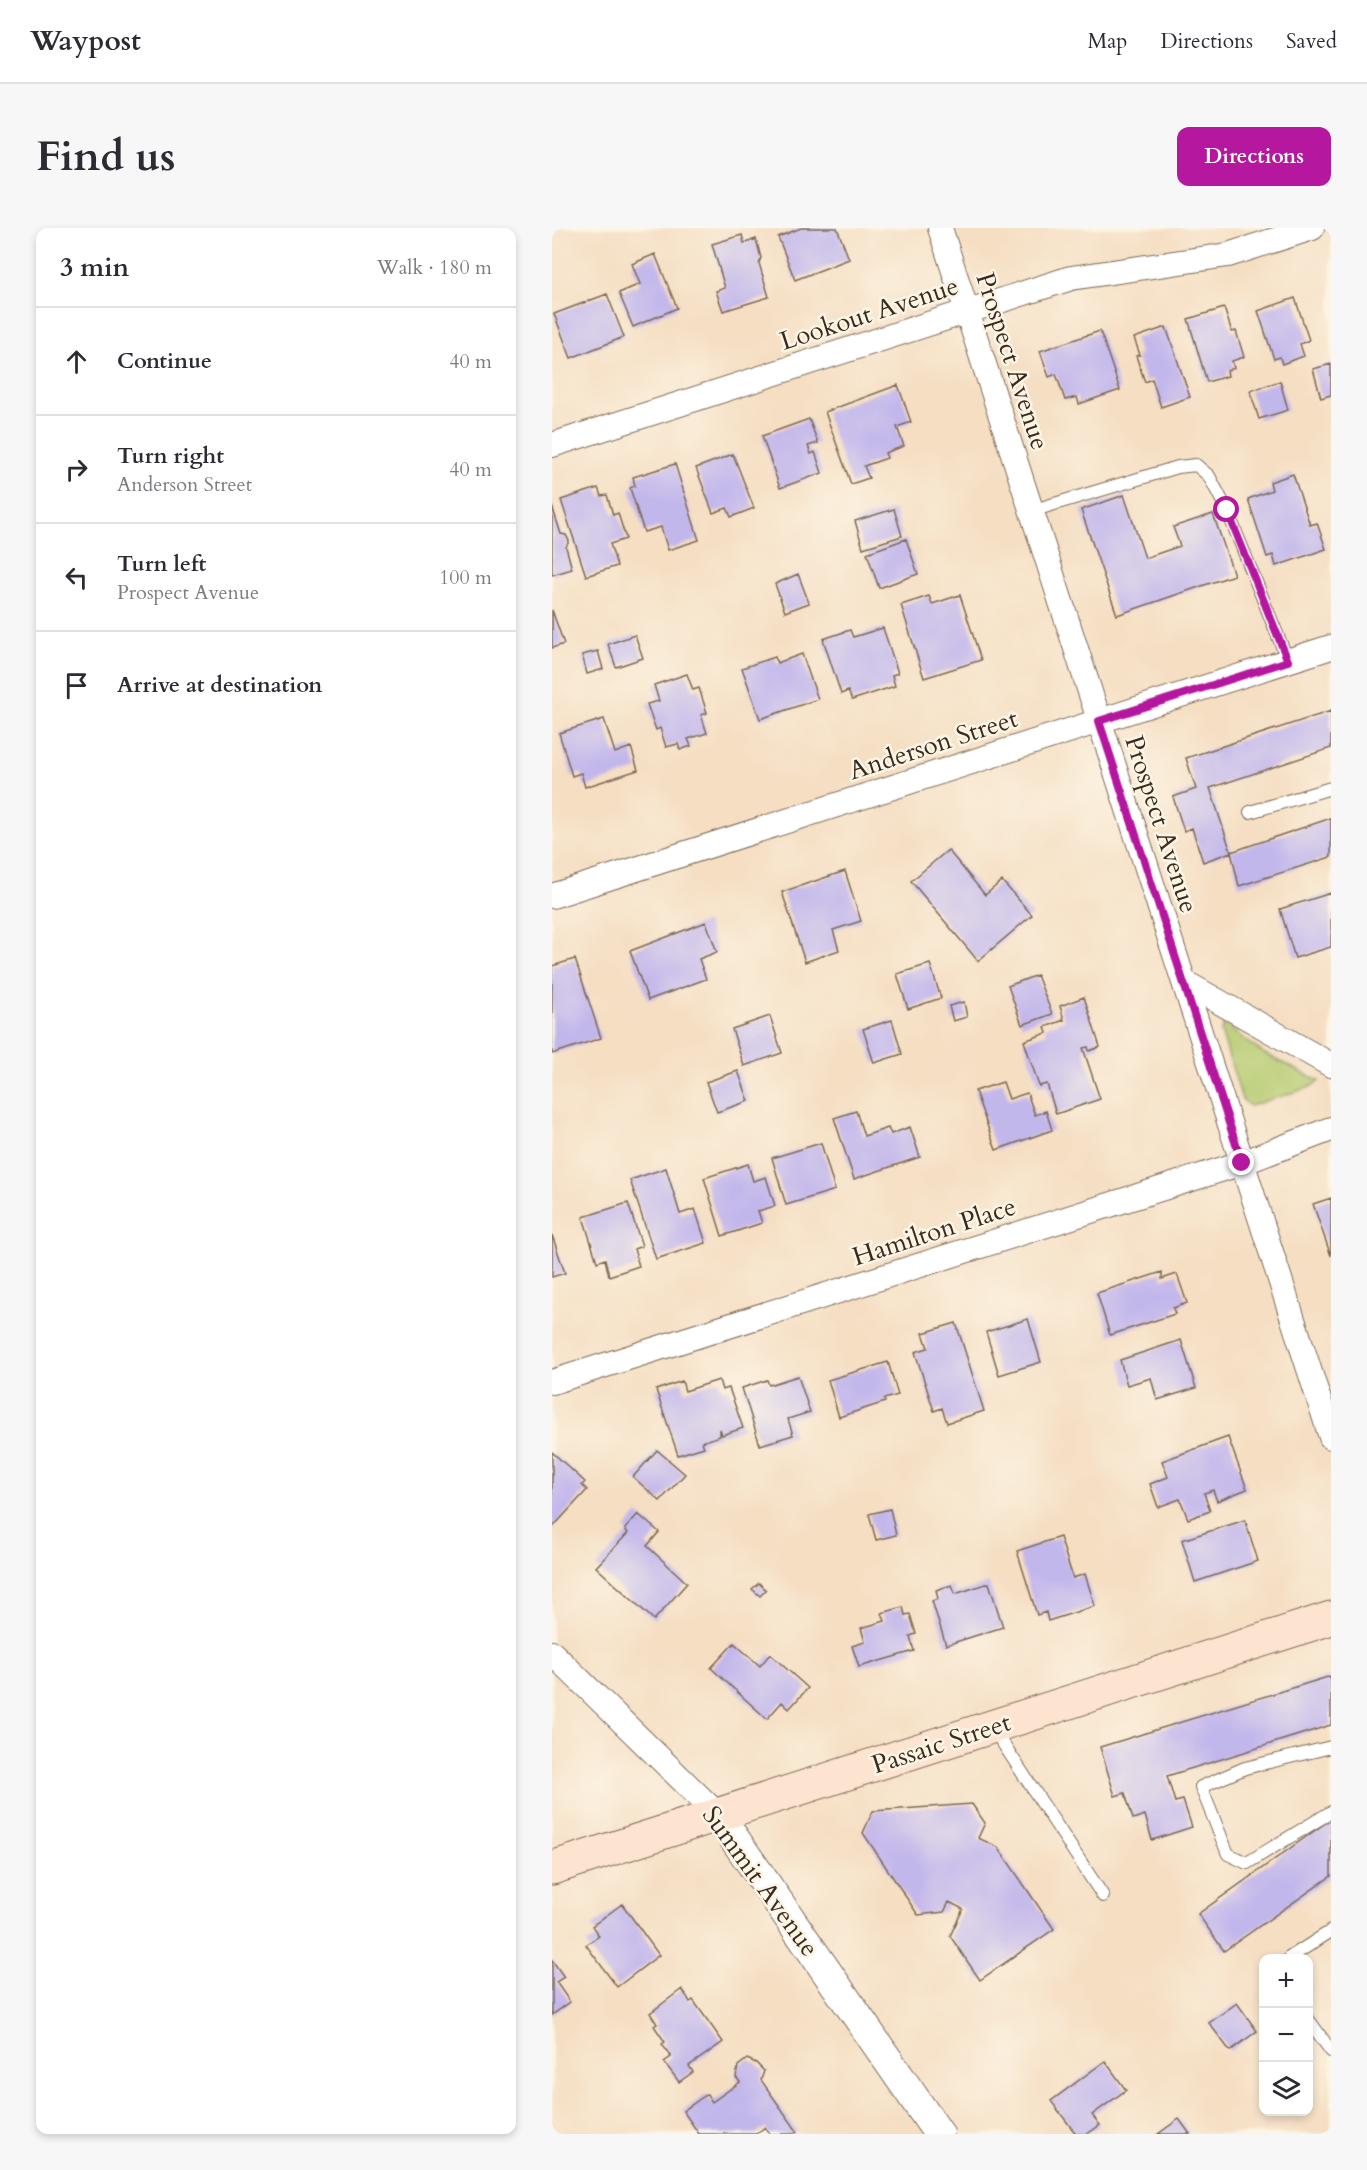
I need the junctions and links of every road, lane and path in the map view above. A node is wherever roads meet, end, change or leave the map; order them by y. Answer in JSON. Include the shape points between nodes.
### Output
{"nodes":[{"id":1,"x":940,"y":228,"type":"edge"},
{"id":2,"x":1312,"y":228,"type":"edge"},
{"id":3,"x":967,"y":312,"type":"junction"},
{"id":4,"x":552,"y":446,"type":"edge"},
{"id":5,"x":1031,"y":511,"type":"junction"},
{"id":6,"x":1331,"y":647,"type":"edge"},
{"id":7,"x":1288,"y":661,"type":"junction"},
{"id":8,"x":1099,"y":721,"type":"junction"},
{"id":9,"x":1331,"y":788,"type":"edge"},
{"id":10,"x":1250,"y":812,"type":"dead end"},
{"id":11,"x":552,"y":896,"type":"edge"},
{"id":12,"x":1184,"y":982,"type":"junction"},
{"id":13,"x":1331,"y":1065,"type":"edge"},
{"id":14,"x":1331,"y":1129,"type":"edge"},
{"id":15,"x":1242,"y":1163,"type":"junction"},
{"id":16,"x":552,"y":1382,"type":"edge"},
{"id":17,"x":1331,"y":1437,"type":"edge"},
{"id":18,"x":1331,"y":1618,"type":"edge"},
{"id":19,"x":552,"y":1653,"type":"edge"},
{"id":20,"x":992,"y":1727,"type":"junction"},
{"id":21,"x":1331,"y":1747,"type":"edge"},
{"id":22,"x":1331,"y":1812,"type":"edge"},
{"id":23,"x":718,"y":1815,"type":"junction"},
{"id":24,"x":552,"y":1868,"type":"edge"},
{"id":25,"x":1103,"y":1896,"type":"dead end"},
{"id":26,"x":1331,"y":1931,"type":"edge"},
{"id":27,"x":1296,"y":1954,"type":"edge"},
{"id":28,"x":1313,"y":2026,"type":"edge"},
{"id":29,"x":1331,"y":2051,"type":"edge"},
{"id":30,"x":939,"y":2134,"type":"edge"}],
"edges":[{"from":1,"to":3,"type":"street","name":"Prospect Avenue"},
{"from":2,"to":3,"type":"street","name":"Lookout Avenue","via":[[1228,255],[1071,278]]},
{"from":3,"to":4,"type":"street","name":"Lookout Avenue"},
{"from":3,"to":5,"type":"street","name":"Prospect Avenue"},
{"from":5,"to":7,"type":"lane","via":[[1196,465],[1209,476],[1227,510]]},
{"from":5,"to":8,"type":"street","name":"Prospect Avenue"},
{"from":6,"to":7,"type":"street","name":"Anderson Street"},
{"from":7,"to":8,"type":"street","name":"Anderson Street"},
{"from":8,"to":11,"type":"street","name":"Anderson Street"},
{"from":8,"to":12,"type":"street","name":"Prospect Avenue"},
{"from":9,"to":10,"type":"lane"},
{"from":12,"to":13,"type":"street"},
{"from":12,"to":15,"type":"street","name":"Prospect Avenue"},
{"from":14,"to":15,"type":"street","name":"Hamilton Place"},
{"from":15,"to":16,"type":"street","name":"Hamilton Place"},
{"from":15,"to":17,"type":"street","name":"Prospect Avenue"},
{"from":18,"to":20,"type":"main road","name":"Passaic Street"},
{"from":19,"to":23,"type":"street","name":"Summit Avenue"},
{"from":20,"to":23,"type":"main road","name":"Passaic Street"},
{"from":20,"to":25,"type":"lane"},
{"from":21,"to":22,"type":"lane","via":[[1245,1768],[1202,1787],[1228,1854],[1247,1863]]},
{"from":23,"to":24,"type":"main road","name":"Passaic Street"},
{"from":23,"to":30,"type":"street","name":"Summit Avenue"},
{"from":26,"to":27,"type":"lane"},
{"from":28,"to":29,"type":"lane"}]}
